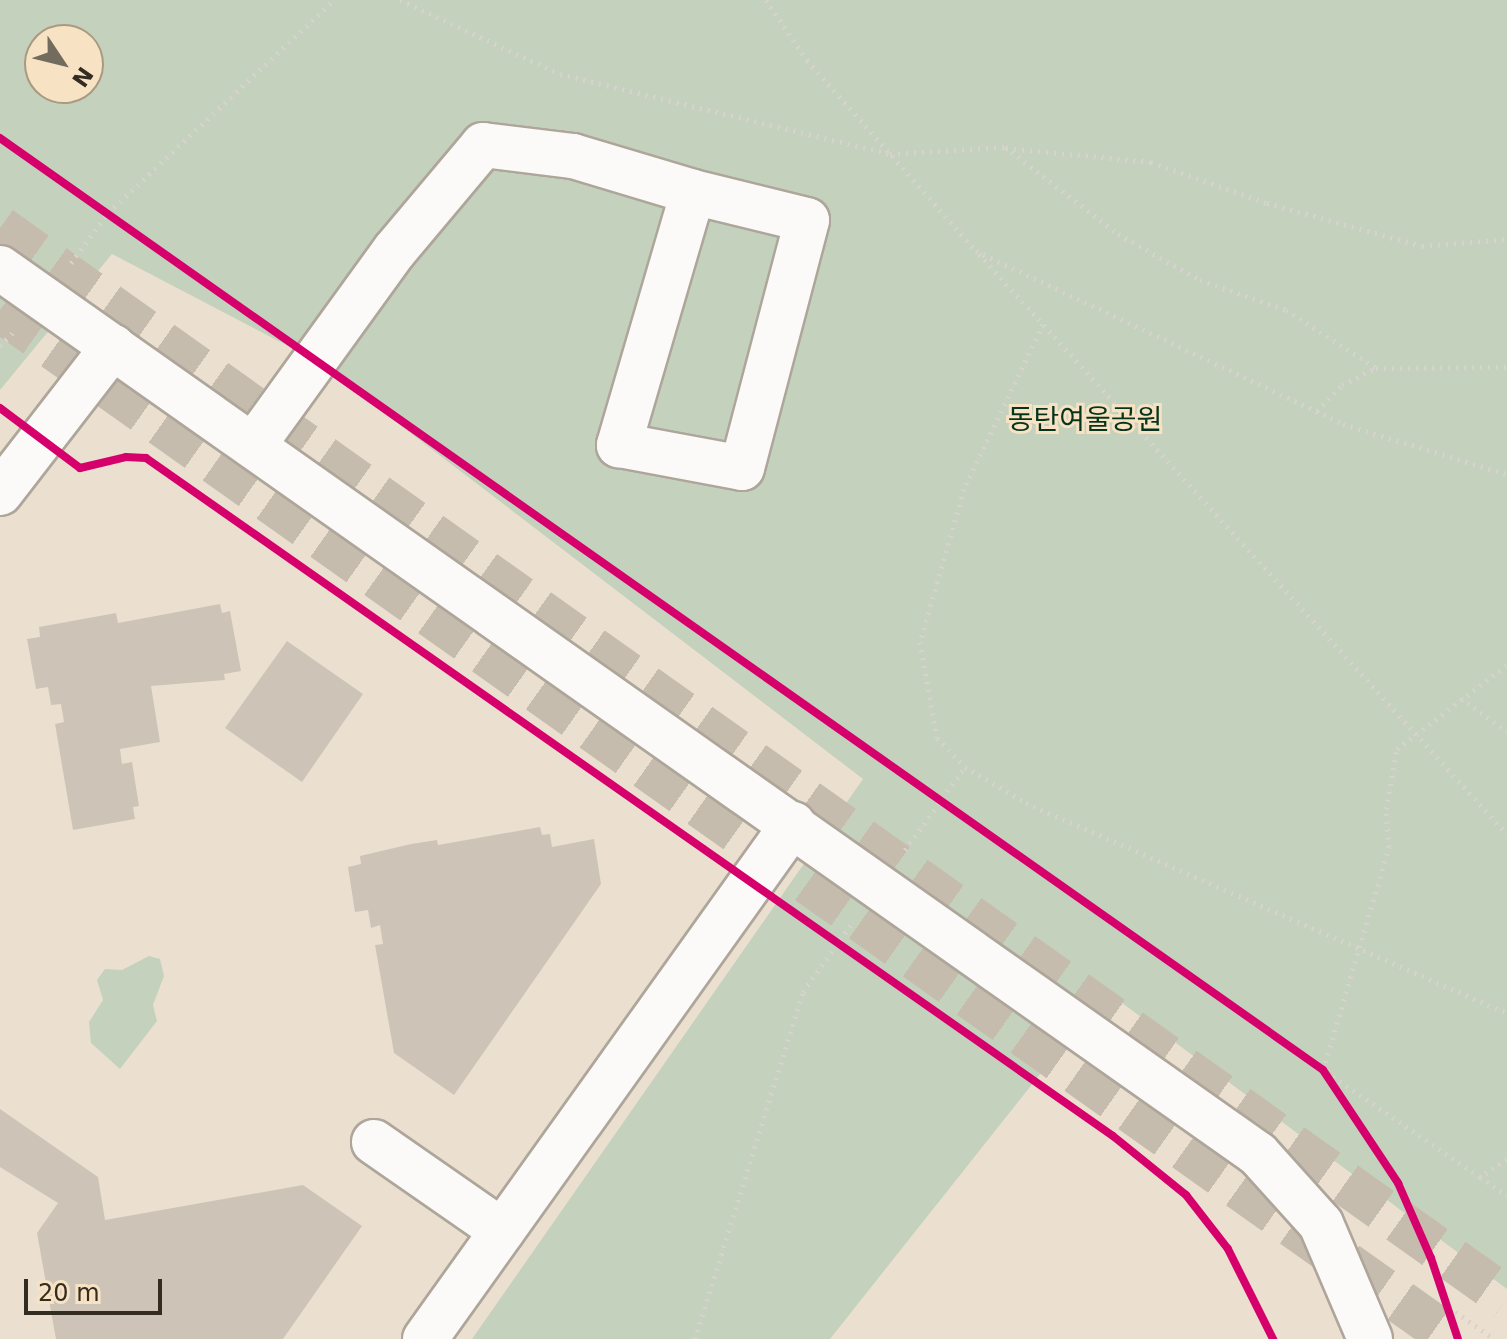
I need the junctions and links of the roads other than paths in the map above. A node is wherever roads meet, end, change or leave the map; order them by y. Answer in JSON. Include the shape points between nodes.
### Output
{"nodes":[{"id":1,"x":693,"y":192,"type":"junction"},
{"id":2,"x":0,"y":268,"type":"edge"},
{"id":3,"x":113,"y":347,"type":"junction"},
{"id":4,"x":253,"y":446,"type":"junction"},
{"id":5,"x":0,"y":493,"type":"edge"},
{"id":6,"x":793,"y":824,"type":"junction"},
{"id":7,"x":374,"y":1142,"type":"dead end"},
{"id":8,"x":502,"y":1231,"type":"junction"},
{"id":9,"x":425,"y":1339,"type":"edge"},
{"id":10,"x":1370,"y":1339,"type":"edge"}],
"edges":[{"from":1,"to":1,"type":"street","via":[[619,445],[742,468],[807,220]]},
{"from":1,"to":4,"type":"street","via":[[573,156],[483,145],[395,250]]},
{"from":2,"to":3,"type":"street"},
{"from":3,"to":4,"type":"street"},
{"from":3,"to":5,"type":"street"},
{"from":4,"to":6,"type":"street"},
{"from":6,"to":8,"type":"street"},
{"from":6,"to":10,"type":"street","via":[[1258,1154],[1321,1224]]},
{"from":7,"to":8,"type":"street"},
{"from":8,"to":9,"type":"street"}]}
